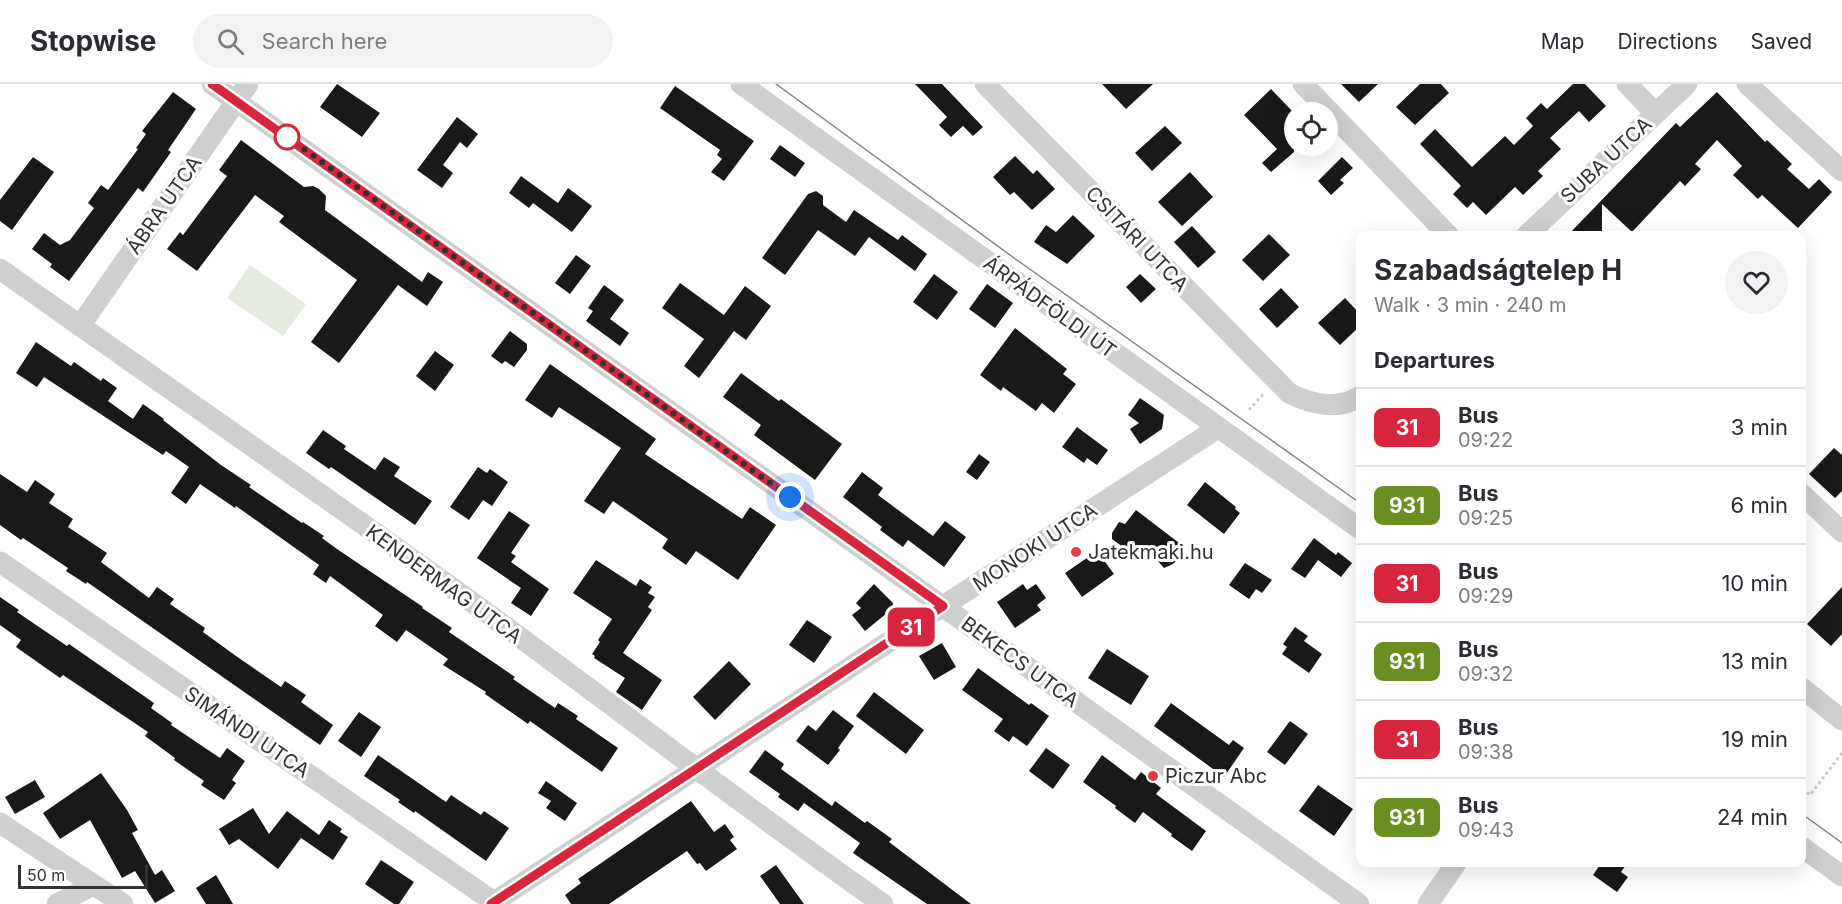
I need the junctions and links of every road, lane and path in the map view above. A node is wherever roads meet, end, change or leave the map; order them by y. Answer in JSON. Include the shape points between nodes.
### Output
{"nodes":[{"id":1,"x":212,"y":84,"type":"edge"},
{"id":2,"x":741,"y":84,"type":"edge"},
{"id":3,"x":985,"y":84,"type":"edge"},
{"id":4,"x":1303,"y":84,"type":"edge"},
{"id":5,"x":1627,"y":84,"type":"edge"},
{"id":6,"x":1687,"y":84,"type":"edge"},
{"id":7,"x":1747,"y":84,"type":"edge"},
{"id":8,"x":242,"y":93,"type":"edge"},
{"id":9,"x":1655,"y":113,"type":"junction"},
{"id":10,"x":1842,"y":171,"type":"edge"},
{"id":11,"x":1444,"y":231,"type":"edge"},
{"id":12,"x":1531,"y":231,"type":"edge"},
{"id":13,"x":0,"y":269,"type":"edge"},
{"id":14,"x":80,"y":326,"type":"junction"},
{"id":15,"x":1356,"y":399,"type":"edge"},
{"id":16,"x":1218,"y":428,"type":"junction"},
{"id":17,"x":1806,"y":498,"type":"edge"},
{"id":18,"x":1356,"y":526,"type":"edge"},
{"id":19,"x":1842,"y":532,"type":"edge"},
{"id":20,"x":0,"y":562,"type":"edge"},
{"id":21,"x":943,"y":606,"type":"junction"},
{"id":22,"x":1806,"y":691,"type":"edge"},
{"id":23,"x":1842,"y":720,"type":"edge"},
{"id":24,"x":1842,"y":753,"type":"edge"},
{"id":25,"x":697,"y":767,"type":"junction"},
{"id":26,"x":1806,"y":792,"type":"edge"},
{"id":27,"x":0,"y":823,"type":"edge"},
{"id":28,"x":1806,"y":850,"type":"edge"},
{"id":29,"x":1454,"y":867,"type":"edge"},
{"id":30,"x":1842,"y":876,"type":"edge"},
{"id":31,"x":93,"y":885,"type":"junction"},
{"id":32,"x":493,"y":903,"type":"edge"},
{"id":33,"x":57,"y":904,"type":"edge"},
{"id":34,"x":123,"y":904,"type":"edge"},
{"id":35,"x":884,"y":904,"type":"edge"},
{"id":36,"x":1359,"y":904,"type":"edge"},
{"id":37,"x":1428,"y":904,"type":"edge"}],
"edges":[{"from":1,"to":8,"type":"street","name":"BEKECS UTCA"},
{"from":2,"to":16,"type":"street","name":"ÁRPÁDFÖLDI ÚT"},
{"from":3,"to":15,"type":"street","name":"CSITÁRI UTCA","via":[[1289,393],[1320,405]]},
{"from":4,"to":11,"type":"street"},
{"from":5,"to":9,"type":"street"},
{"from":6,"to":9,"type":"street","name":"SUBA UTCA"},
{"from":7,"to":10,"type":"street"},
{"from":8,"to":14,"type":"street","name":"ÁBRA UTCA"},
{"from":8,"to":21,"type":"street","name":"BEKECS UTCA"},
{"from":9,"to":12,"type":"street","name":"SUBA UTCA"},
{"from":13,"to":14,"type":"street","name":"KENDERMAG UTCA"},
{"from":14,"to":25,"type":"street","name":"KENDERMAG UTCA","via":[[458,592]]},
{"from":16,"to":18,"type":"street","name":"ÁRPÁDFÖLDI ÚT"},
{"from":16,"to":21,"type":"street","name":"MONOKI UTCA"},
{"from":17,"to":19,"type":"street"},
{"from":20,"to":32,"type":"street","name":"SIMÁNDI UTCA"},
{"from":21,"to":25,"type":"street","name":"MONOKI UTCA"},
{"from":21,"to":36,"type":"street","name":"BEKECS UTCA"},
{"from":22,"to":23,"type":"street"},
{"from":24,"to":26,"type":"path","via":[[1810,795]]},
{"from":25,"to":32,"type":"street","name":"MONOKI UTCA"},
{"from":25,"to":35,"type":"street","name":"KENDERMAG UTCA"},
{"from":27,"to":31,"type":"street"},
{"from":28,"to":30,"type":"street"},
{"from":29,"to":37,"type":"street"},
{"from":31,"to":33,"type":"street"},
{"from":31,"to":34,"type":"street"}]}
